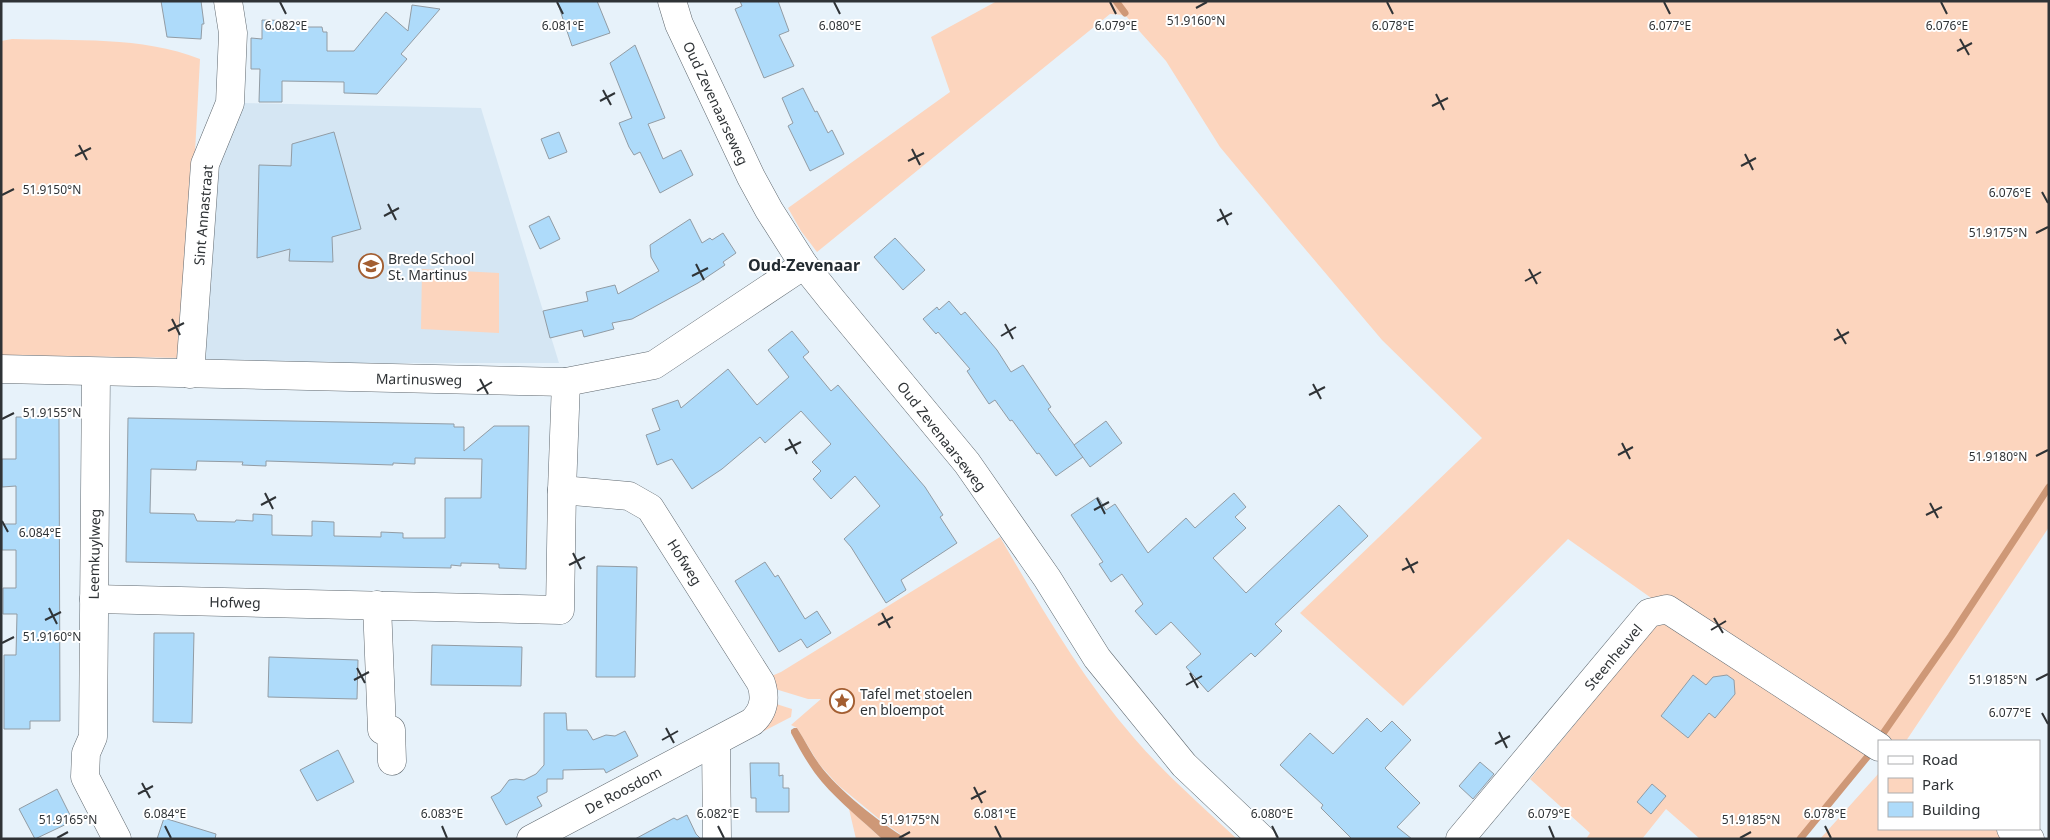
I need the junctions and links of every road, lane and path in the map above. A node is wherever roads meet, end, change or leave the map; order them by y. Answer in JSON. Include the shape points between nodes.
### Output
{"nodes":[{"id":1,"x":228,"y":1,"type":"edge"},
{"id":2,"x":672,"y":1,"type":"edge"},
{"id":3,"x":804,"y":265,"type":"junction"},
{"id":4,"x":1,"y":369,"type":"edge"},
{"id":5,"x":96,"y":372,"type":"junction"},
{"id":6,"x":190,"y":374,"type":"junction"},
{"id":7,"x":566,"y":382,"type":"junction"},
{"id":8,"x":562,"y":490,"type":"junction"},
{"id":9,"x":94,"y":599,"type":"junction"},
{"id":10,"x":377,"y":605,"type":"junction"},
{"id":11,"x":765,"y":694,"type":"joint"},
{"id":12,"x":716,"y":742,"type":"junction"},
{"id":13,"x":1878,"y":747,"type":"edge"},
{"id":14,"x":392,"y":761,"type":"dead end"},
{"id":15,"x":2013,"y":830,"type":"edge"},
{"id":16,"x":117,"y":839,"type":"edge"},
{"id":17,"x":530,"y":839,"type":"edge"},
{"id":18,"x":717,"y":839,"type":"edge"},
{"id":19,"x":1262,"y":839,"type":"edge"},
{"id":20,"x":1460,"y":839,"type":"edge"},
{"id":21,"x":2030,"y":839,"type":"edge"}],
"edges":[{"from":1,"to":6,"type":"street","name":"Sint Annastraat","via":[[232,33],[230,103],[205,164]]},
{"from":2,"to":3,"type":"street","name":"Oud Zevenaarseweg","via":[[679,24],[751,177]]},
{"from":3,"to":7,"type":"street","name":"Martinusweg","via":[[654,364]]},
{"from":3,"to":19,"type":"street","name":"Oud Zevenaarseweg","via":[[967,463],[1098,658],[1184,765]]},
{"from":4,"to":5,"type":"street","name":"Martinusweg"},
{"from":5,"to":6,"type":"street","name":"Martinusweg"},
{"from":5,"to":9,"type":"street","name":"Leemkuylweg"},
{"from":6,"to":7,"type":"street","name":"Martinusweg"},
{"from":7,"to":8,"type":"street","name":"Hofweg"},
{"from":8,"to":10,"type":"street","name":"Hofweg","via":[[560,610]]},
{"from":8,"to":11,"type":"street","name":"Hofweg","via":[[630,496],[650,508],[746,658]]},
{"from":9,"to":10,"type":"street","name":"Hofweg"},
{"from":9,"to":16,"type":"street","name":"Leemkuylweg","via":[[93,737],[86,753],[85,777]]},
{"from":10,"to":14,"type":"street","via":[[382,730],[391,730]]},
{"from":11,"to":12,"type":"street","name":"De Roosdom","via":[[759,716]]},
{"from":12,"to":17,"type":"street","name":"De Roosdom"},
{"from":12,"to":18,"type":"street"},
{"from":13,"to":20,"type":"street","name":"Steenheuvel","via":[[1667,609],[1649,614]]},
{"from":15,"to":21,"type":"street"}]}
